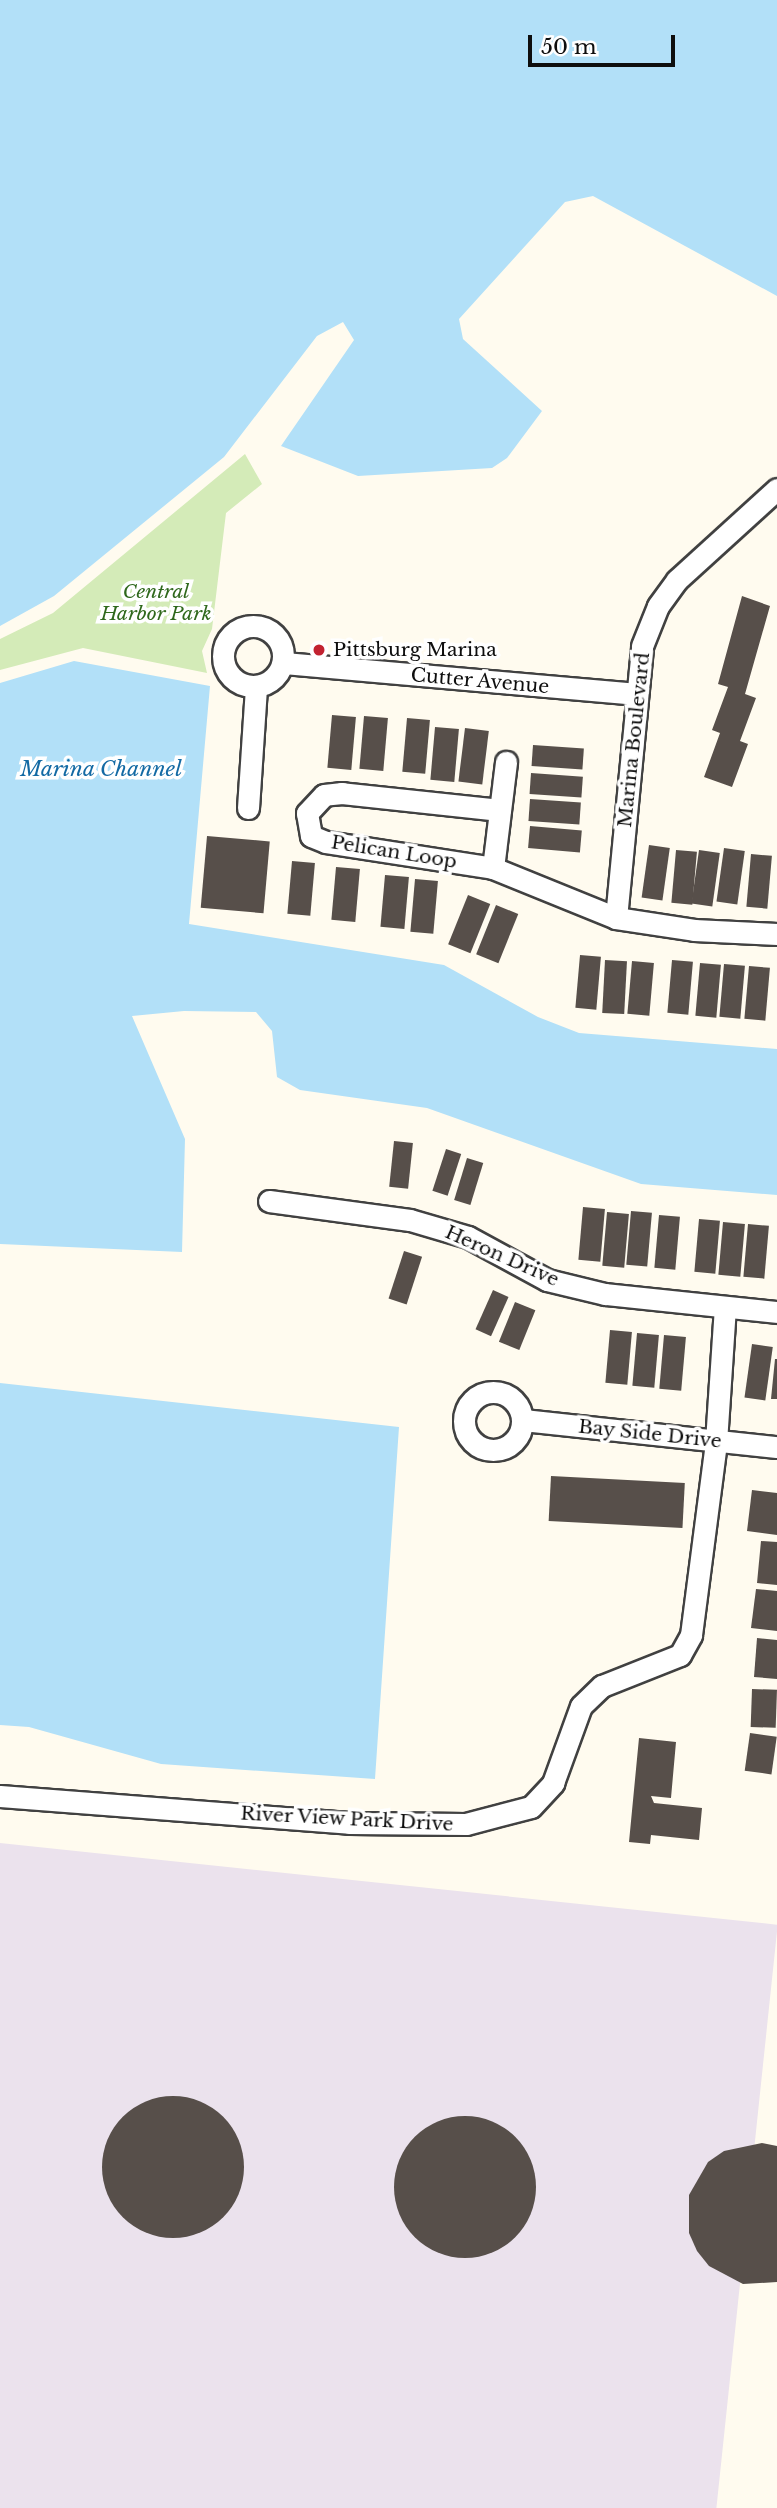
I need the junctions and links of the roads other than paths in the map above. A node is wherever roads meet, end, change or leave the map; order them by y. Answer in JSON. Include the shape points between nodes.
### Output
{"nodes":[{"id":1,"x":777,"y":489,"type":"edge"},
{"id":2,"x":283,"y":663,"type":"junction"},
{"id":3,"x":256,"y":686,"type":"junction"},
{"id":4,"x":636,"y":694,"type":"junction"},
{"id":5,"x":506,"y":762,"type":"dead end"},
{"id":6,"x":248,"y":808,"type":"dead end"},
{"id":7,"x":500,"y":810,"type":"junction"},
{"id":8,"x":493,"y":868,"type":"junction"},
{"id":9,"x":616,"y":918,"type":"junction"},
{"id":10,"x":777,"y":934,"type":"edge"},
{"id":11,"x":269,"y":1201,"type":"dead end"},
{"id":12,"x":725,"y":1308,"type":"junction"},
{"id":13,"x":777,"y":1312,"type":"edge"},
{"id":14,"x":523,"y":1420,"type":"dead end"},
{"id":15,"x":716,"y":1442,"type":"junction"},
{"id":16,"x":777,"y":1447,"type":"edge"},
{"id":17,"x":0,"y":1796,"type":"edge"}],
"edges":[{"from":1,"to":4,"type":"street","name":"Marina Boulevard","via":[[677,580],[658,607],[642,646]]},
{"from":2,"to":3,"type":"street","via":[[270,681]]},
{"from":2,"to":3,"type":"street","via":[[278,640],[270,632],[248,626],[232,635],[224,651],[226,669],[238,683]]},
{"from":2,"to":4,"type":"street","name":"Cutter Avenue"},
{"from":3,"to":6,"type":"street"},
{"from":4,"to":9,"type":"street","name":"Marina Boulevard"},
{"from":5,"to":7,"type":"street"},
{"from":7,"to":8,"type":"street"},
{"from":7,"to":8,"type":"street","name":"Pelican Loop","via":[[342,793],[324,795],[307,813],[311,836],[326,842]]},
{"from":8,"to":9,"type":"street","name":"Pelican Loop"},
{"from":9,"to":10,"type":"street","name":"Pelican Loop","via":[[694,930]]},
{"from":11,"to":12,"type":"street","name":"Heron Drive","via":[[410,1220],[468,1237],[547,1280],[605,1294]]},
{"from":12,"to":13,"type":"street","name":"Heron Drive"},
{"from":12,"to":15,"type":"street","name":"River View Park Drive"},
{"from":14,"to":15,"type":"street","name":"Bay Side Drive"},
{"from":15,"to":16,"type":"street","name":"Bay Side Drive"},
{"from":15,"to":17,"type":"street","name":"River View Park Drive","via":[[691,1635],[680,1655],[602,1686],[581,1706],[553,1783],[519,1814],[466,1825],[349,1823]]}]}
